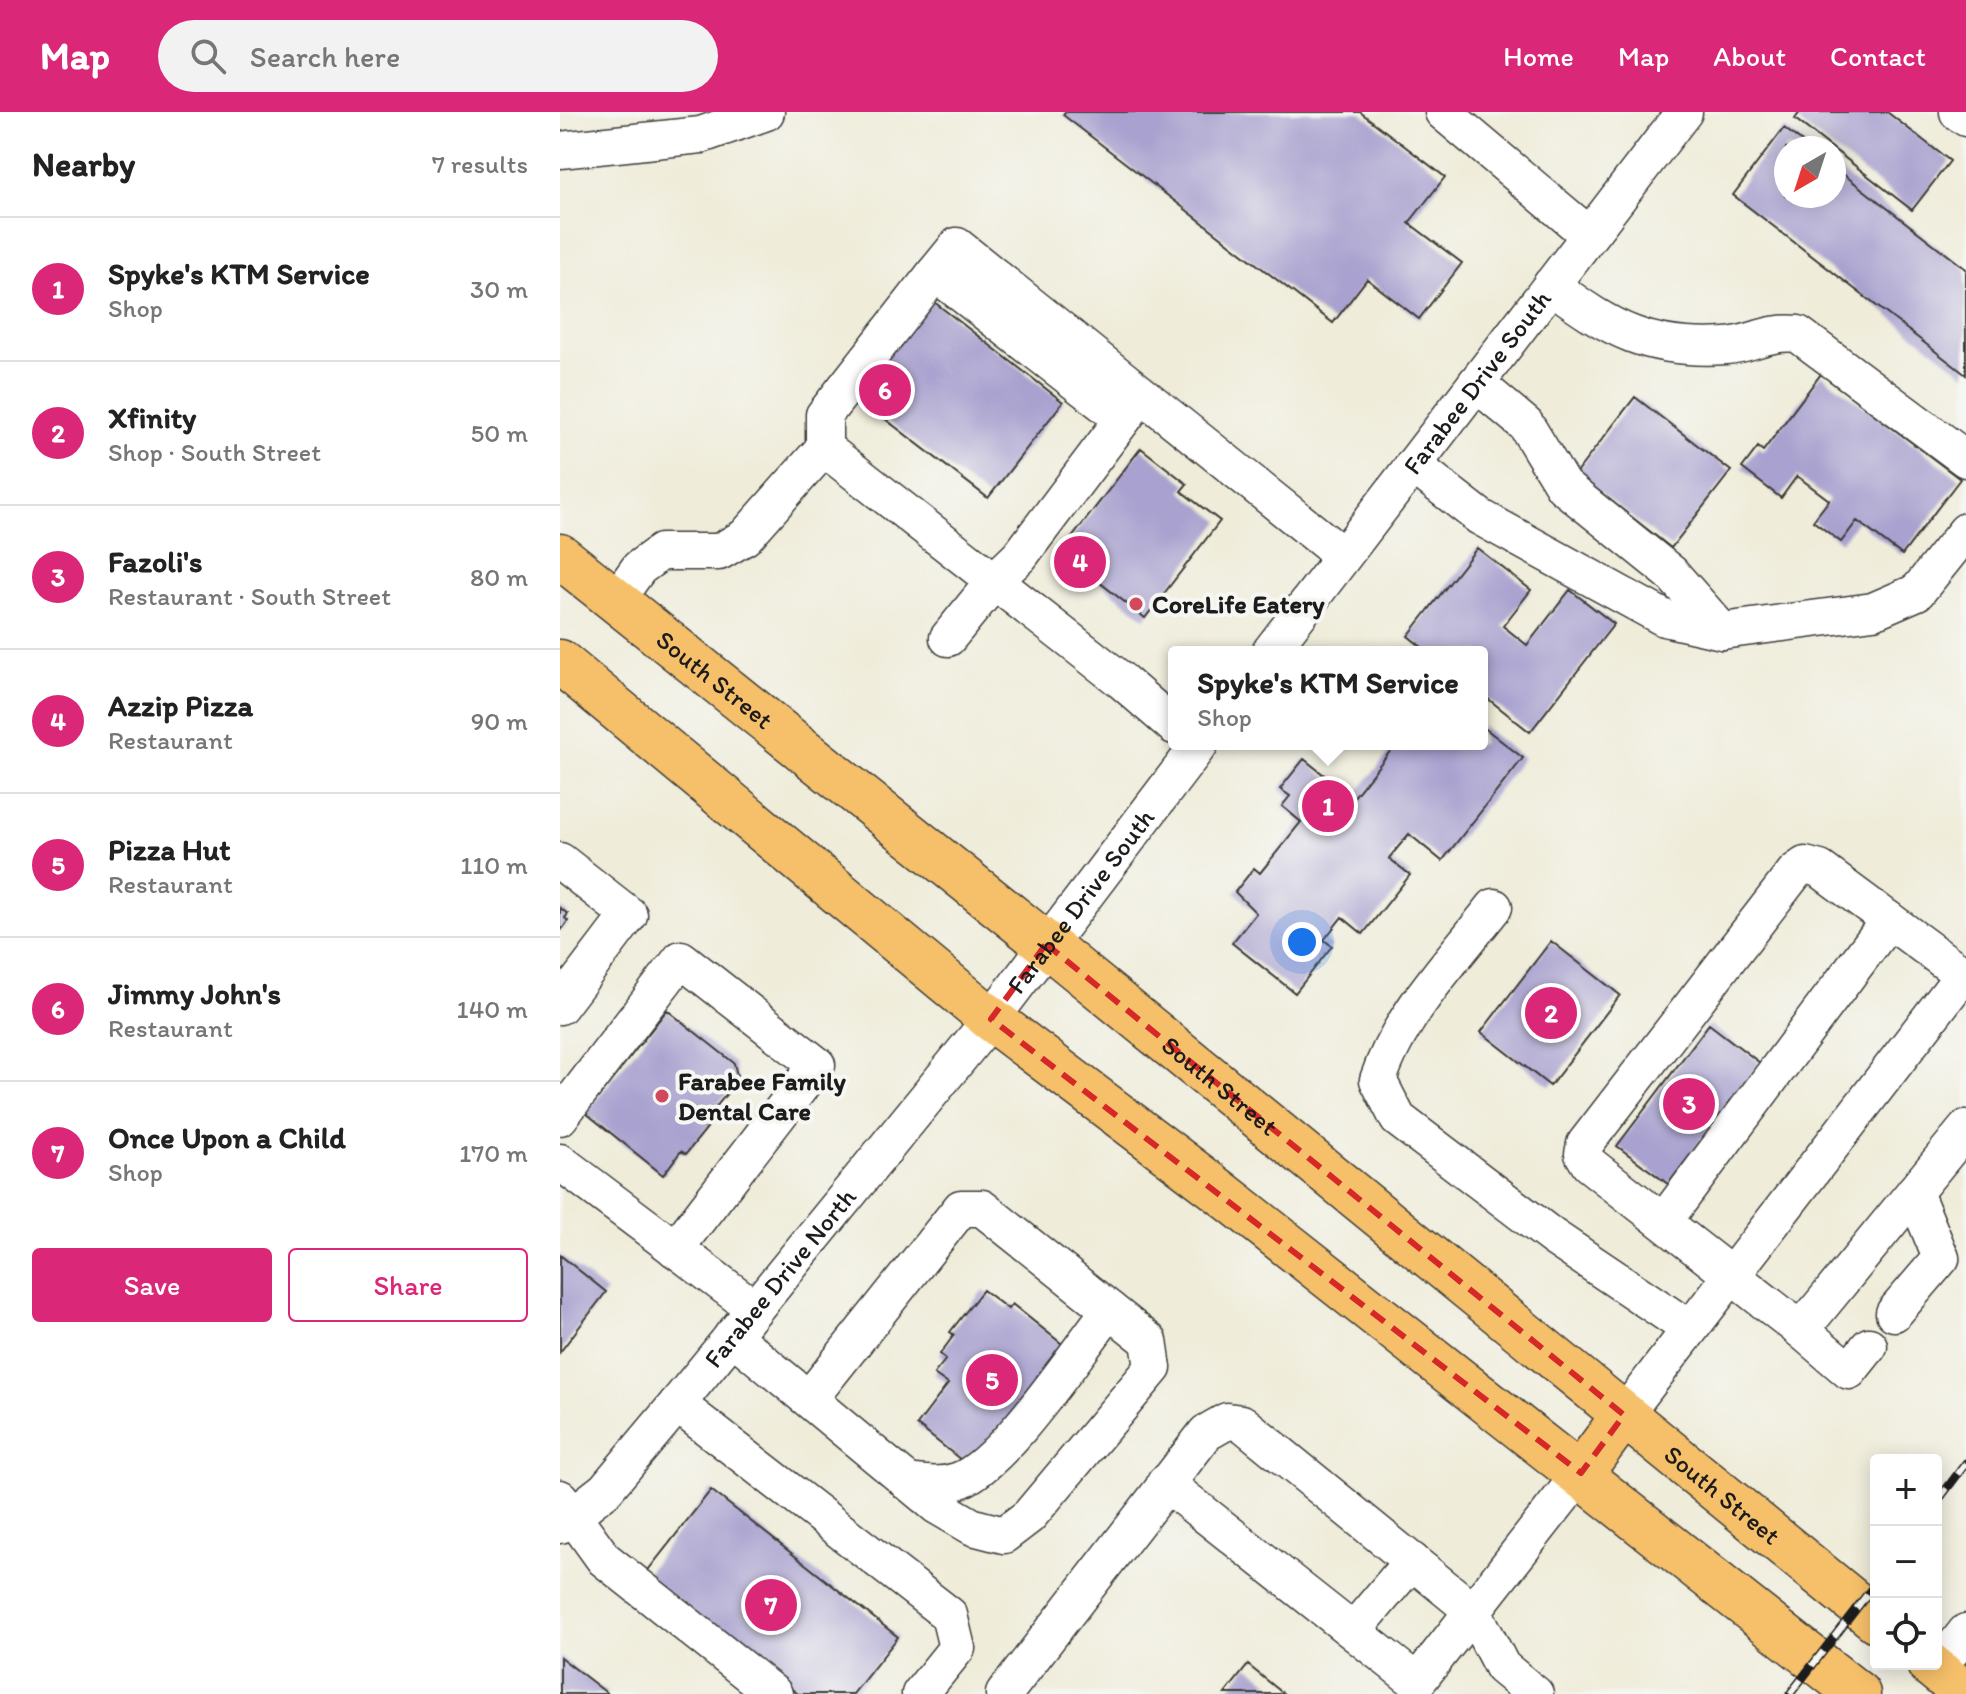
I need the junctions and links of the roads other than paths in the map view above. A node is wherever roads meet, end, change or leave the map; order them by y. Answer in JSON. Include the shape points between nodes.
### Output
{"nodes":[{"id":1,"x":766,"y":112,"type":"edge"},
{"id":2,"x":1443,"y":112,"type":"edge"},
{"id":3,"x":1958,"y":112,"type":"edge"},
{"id":4,"x":1679,"y":114,"type":"edge"},
{"id":5,"x":1966,"y":118,"type":"edge"},
{"id":6,"x":560,"y":150,"type":"edge"},
{"id":7,"x":1589,"y":235,"type":"junction"},
{"id":8,"x":1551,"y":285,"type":"junction"},
{"id":9,"x":1476,"y":383,"type":"junction"},
{"id":10,"x":1133,"y":406,"type":"junction"},
{"id":11,"x":824,"y":448,"type":"junction"},
{"id":12,"x":1966,"y":459,"type":"edge"},
{"id":13,"x":1413,"y":465,"type":"junction"},
{"id":14,"x":1966,"y":531,"type":"edge"},
{"id":15,"x":560,"y":556,"type":"edge"},
{"id":16,"x":1343,"y":556,"type":"junction"},
{"id":17,"x":995,"y":580,"type":"junction"},
{"id":18,"x":616,"y":600,"type":"junction"},
{"id":19,"x":1722,"y":631,"type":"junction"},
{"id":20,"x":948,"y":638,"type":"dead end"},
{"id":21,"x":1275,"y":646,"type":"edge"},
{"id":22,"x":560,"y":662,"type":"edge"},
{"id":23,"x":1168,"y":721,"type":"edge"},
{"id":24,"x":1185,"y":750,"type":"edge"},
{"id":25,"x":560,"y":861,"type":"edge"},
{"id":26,"x":1494,"y":907,"type":"dead end"},
{"id":27,"x":1889,"y":920,"type":"junction"},
{"id":28,"x":1046,"y":944,"type":"junction"},
{"id":29,"x":1965,"y":974,"type":"edge"},
{"id":30,"x":560,"y":1006,"type":"edge"},
{"id":31,"x":991,"y":1019,"type":"junction"},
{"id":32,"x":560,"y":1117,"type":"edge"},
{"id":33,"x":1962,"y":1140,"type":"edge"},
{"id":34,"x":560,"y":1162,"type":"edge"},
{"id":35,"x":1914,"y":1192,"type":"junction"},
{"id":36,"x":1664,"y":1221,"type":"junction"},
{"id":37,"x":675,"y":1249,"type":"junction"},
{"id":38,"x":1732,"y":1274,"type":"junction"},
{"id":39,"x":1110,"y":1310,"type":"junction"},
{"id":40,"x":1894,"y":1313,"type":"dead end"},
{"id":41,"x":743,"y":1322,"type":"junction"},
{"id":42,"x":1690,"y":1329,"type":"junction"},
{"id":43,"x":1801,"y":1330,"type":"junction"},
{"id":44,"x":1869,"y":1346,"type":"dead end"},
{"id":45,"x":809,"y":1399,"type":"junction"},
{"id":46,"x":677,"y":1404,"type":"junction"},
{"id":47,"x":1624,"y":1415,"type":"junction"},
{"id":48,"x":1581,"y":1473,"type":"junction"},
{"id":49,"x":907,"y":1482,"type":"junction"},
{"id":50,"x":1165,"y":1483,"type":"junction"},
{"id":51,"x":564,"y":1513,"type":"edge"},
{"id":52,"x":1412,"y":1561,"type":"junction"},
{"id":53,"x":1473,"y":1611,"type":"junction"},
{"id":54,"x":1870,"y":1615,"type":"edge"},
{"id":55,"x":1353,"y":1631,"type":"junction"},
{"id":56,"x":1966,"y":1632,"type":"edge"},
{"id":57,"x":1944,"y":1676,"type":"edge"},
{"id":58,"x":1425,"y":1688,"type":"edge"},
{"id":59,"x":774,"y":1694,"type":"edge"},
{"id":60,"x":920,"y":1694,"type":"edge"},
{"id":61,"x":1004,"y":1694,"type":"edge"},
{"id":62,"x":1535,"y":1694,"type":"edge"},
{"id":63,"x":1858,"y":1694,"type":"edge"}],
"edges":[{"from":1,"to":6,"type":"street","via":[[701,135]]},
{"from":2,"to":7,"type":"street"},
{"from":3,"to":5,"type":"street"},
{"from":4,"to":7,"type":"street","name":"Farabee Drive South"},
{"from":7,"to":8,"type":"street","name":"Farabee Drive South"},
{"from":8,"to":9,"type":"street","name":"Farabee Drive South"},
{"from":8,"to":12,"type":"street","via":[[1593,317],[1629,335],[1680,346],[1730,346],[1775,332],[1798,334]]},
{"from":9,"to":13,"type":"street","name":"Farabee Drive South"},
{"from":9,"to":19,"type":"street","via":[[1526,425],[1563,486],[1671,573]]},
{"from":10,"to":11,"type":"street","via":[[935,273],[824,415]]},
{"from":10,"to":16,"type":"street","via":[[1266,494]]},
{"from":10,"to":17,"type":"street","via":[[1020,556]]},
{"from":11,"to":17,"type":"street"},
{"from":11,"to":18,"type":"street","via":[[745,537],[719,552],[661,552],[639,568]]},
{"from":13,"to":16,"type":"street","name":"Farabee Drive South"},
{"from":13,"to":19,"type":"street","via":[[1480,517],[1664,618]]},
{"from":14,"to":19,"type":"street","via":[[1917,592],[1873,611]]},
{"from":15,"to":18,"type":"main road","name":"South Street"},
{"from":16,"to":21,"type":"street","name":"Farabee Drive South"},
{"from":17,"to":20,"type":"street"},
{"from":17,"to":23,"type":"street"},
{"from":18,"to":28,"type":"main road","name":"South Street"},
{"from":22,"to":31,"type":"main road"},
{"from":24,"to":28,"type":"street","name":"Farabee Drive South"},
{"from":25,"to":30,"type":"street","via":[[629,915]]},
{"from":26,"to":42,"type":"street","via":[[1412,1012],[1378,1080],[1398,1119],[1553,1237]]},
{"from":27,"to":29,"type":"street"},
{"from":27,"to":36,"type":"street"},
{"from":27,"to":36,"type":"street","via":[[1820,869],[1805,865],[1795,872],[1585,1144],[1589,1164]]},
{"from":28,"to":31,"type":"street","name":"Farabee Drive South"},
{"from":28,"to":47,"type":"main road","name":"South Street"},
{"from":29,"to":38,"type":"street"},
{"from":31,"to":41,"type":"street","name":"Farabee Drive North"},
{"from":31,"to":48,"type":"main road"},
{"from":32,"to":37,"type":"street","via":[[681,959],[817,1065]]},
{"from":33,"to":35,"type":"street"},
{"from":34,"to":37,"type":"street"},
{"from":35,"to":40,"type":"street","via":[[1941,1258]]},
{"from":35,"to":43,"type":"street"},
{"from":36,"to":38,"type":"street"},
{"from":37,"to":41,"type":"street"},
{"from":38,"to":42,"type":"street"},
{"from":38,"to":43,"type":"street"},
{"from":39,"to":45,"type":"street","via":[[982,1208],[961,1208]]},
{"from":39,"to":49,"type":"street","via":[[1003,1445],[976,1470],[934,1485]]},
{"from":39,"to":49,"type":"street","via":[[1149,1341],[1153,1368],[1029,1516],[1004,1535],[973,1527]]},
{"from":41,"to":45,"type":"street"},
{"from":41,"to":46,"type":"street","name":"Farabee Drive North"},
{"from":42,"to":47,"type":"street"},
{"from":43,"to":44,"type":"street","via":[[1849,1371]]},
{"from":45,"to":49,"type":"street"},
{"from":46,"to":51,"type":"street","name":"Farabee Drive North","via":[[605,1490]]},
{"from":46,"to":60,"type":"street","via":[[949,1615],[957,1648]]},
{"from":47,"to":48,"type":"main road"},
{"from":47,"to":54,"type":"main road","name":"South Street"},
{"from":48,"to":53,"type":"street"},
{"from":48,"to":63,"type":"main road"},
{"from":50,"to":52,"type":"street","via":[[1206,1433],[1227,1421],[1242,1423]]},
{"from":50,"to":55,"type":"street"},
{"from":50,"to":61,"type":"street"},
{"from":51,"to":59,"type":"street","via":[[604,1559]]},
{"from":52,"to":53,"type":"street"},
{"from":52,"to":55,"type":"street"},
{"from":53,"to":58,"type":"street"},
{"from":53,"to":62,"type":"street","via":[[1502,1667]]},
{"from":55,"to":58,"type":"street"},
{"from":56,"to":57,"type":"street"}]}
